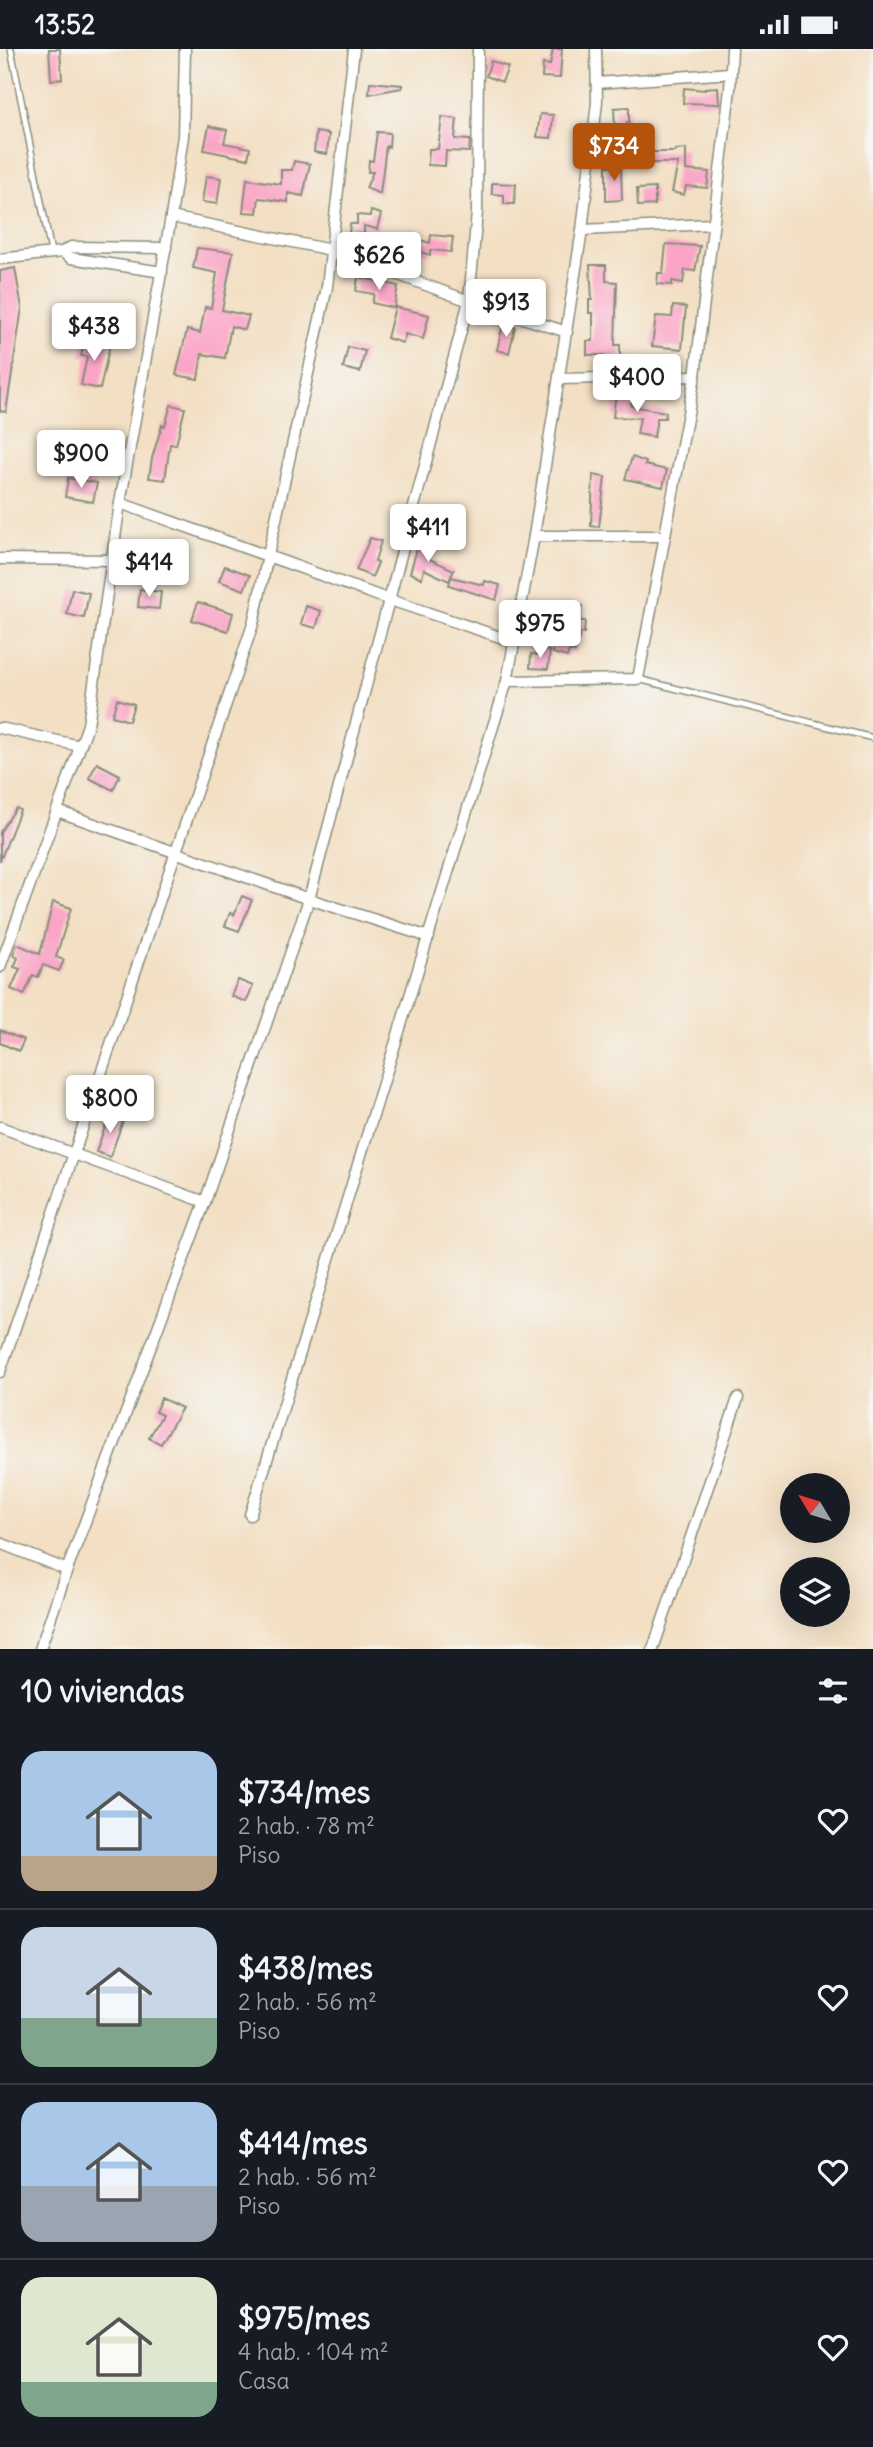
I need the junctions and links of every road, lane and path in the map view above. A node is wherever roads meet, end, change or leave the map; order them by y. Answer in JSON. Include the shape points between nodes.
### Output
{"nodes":[{"id":1,"x":11,"y":49,"type":"edge"},
{"id":2,"x":185,"y":49,"type":"edge"},
{"id":3,"x":354,"y":49,"type":"edge"},
{"id":4,"x":478,"y":49,"type":"edge"},
{"id":5,"x":596,"y":49,"type":"edge"},
{"id":6,"x":732,"y":49,"type":"edge"},
{"id":7,"x":730,"y":72,"type":"junction"},
{"id":8,"x":597,"y":83,"type":"junction"},
{"id":9,"x":171,"y":217,"type":"junction"},
{"id":10,"x":712,"y":224,"type":"junction"},
{"id":11,"x":582,"y":230,"type":"junction"},
{"id":12,"x":166,"y":248,"type":"junction"},
{"id":13,"x":331,"y":250,"type":"junction"},
{"id":14,"x":57,"y":252,"type":"junction"},
{"id":15,"x":0,"y":259,"type":"edge"},
{"id":16,"x":162,"y":272,"type":"junction"},
{"id":17,"x":469,"y":300,"type":"junction"},
{"id":18,"x":568,"y":332,"type":"junction"},
{"id":19,"x":695,"y":376,"type":"junction"},
{"id":20,"x":560,"y":379,"type":"junction"},
{"id":21,"x":121,"y":503,"type":"junction"},
{"id":22,"x":534,"y":535,"type":"junction"},
{"id":23,"x":665,"y":536,"type":"junction"},
{"id":24,"x":267,"y":556,"type":"junction"},
{"id":25,"x":0,"y":559,"type":"edge"},
{"id":26,"x":113,"y":560,"type":"junction"},
{"id":27,"x":390,"y":600,"type":"junction"},
{"id":28,"x":515,"y":642,"type":"junction"},
{"id":29,"x":638,"y":679,"type":"junction"},
{"id":30,"x":507,"y":681,"type":"junction"},
{"id":31,"x":0,"y":728,"type":"edge"},
{"id":32,"x":873,"y":738,"type":"edge"},
{"id":33,"x":80,"y":746,"type":"junction"},
{"id":34,"x":57,"y":811,"type":"junction"},
{"id":35,"x":176,"y":852,"type":"junction"},
{"id":36,"x":309,"y":899,"type":"junction"},
{"id":37,"x":429,"y":937,"type":"junction"},
{"id":38,"x":0,"y":968,"type":"edge"},
{"id":39,"x":0,"y":1127,"type":"edge"},
{"id":40,"x":74,"y":1154,"type":"junction"},
{"id":41,"x":205,"y":1202,"type":"junction"},
{"id":42,"x":0,"y":1372,"type":"edge"},
{"id":43,"x":738,"y":1398,"type":"dead end"},
{"id":44,"x":250,"y":1515,"type":"dead end"},
{"id":45,"x":0,"y":1543,"type":"edge"},
{"id":46,"x":67,"y":1570,"type":"junction"},
{"id":47,"x":40,"y":1649,"type":"edge"},
{"id":48,"x":653,"y":1649,"type":"edge"}],
"edges":[{"from":1,"to":14,"type":"lane"},
{"from":2,"to":9,"type":"street","via":[[183,136]]},
{"from":3,"to":13,"type":"street"},
{"from":4,"to":17,"type":"street","via":[[477,212]]},
{"from":5,"to":8,"type":"street"},
{"from":6,"to":7,"type":"street"},
{"from":7,"to":8,"type":"street"},
{"from":7,"to":10,"type":"street"},
{"from":8,"to":11,"type":"street"},
{"from":9,"to":12,"type":"street"},
{"from":9,"to":13,"type":"street"},
{"from":10,"to":11,"type":"street"},
{"from":10,"to":19,"type":"street"},
{"from":11,"to":18,"type":"street"},
{"from":12,"to":14,"type":"street","via":[[71,247]]},
{"from":12,"to":16,"type":"street"},
{"from":13,"to":17,"type":"street"},
{"from":13,"to":24,"type":"street","via":[[327,287]]},
{"from":14,"to":15,"type":"street"},
{"from":14,"to":16,"type":"street"},
{"from":16,"to":21,"type":"street"},
{"from":17,"to":18,"type":"street"},
{"from":17,"to":27,"type":"street"},
{"from":18,"to":20,"type":"street"},
{"from":19,"to":20,"type":"street"},
{"from":19,"to":23,"type":"street"},
{"from":20,"to":22,"type":"street"},
{"from":21,"to":24,"type":"street"},
{"from":21,"to":26,"type":"street"},
{"from":22,"to":23,"type":"street"},
{"from":22,"to":28,"type":"street"},
{"from":23,"to":29,"type":"street"},
{"from":24,"to":27,"type":"street"},
{"from":24,"to":35,"type":"street","via":[[253,624]]},
{"from":25,"to":26,"type":"street"},
{"from":26,"to":33,"type":"street","via":[[88,725]]},
{"from":27,"to":28,"type":"street"},
{"from":27,"to":36,"type":"street"},
{"from":28,"to":30,"type":"street"},
{"from":29,"to":30,"type":"street"},
{"from":29,"to":32,"type":"lane"},
{"from":30,"to":37,"type":"street"},
{"from":31,"to":33,"type":"street"},
{"from":33,"to":34,"type":"street"},
{"from":34,"to":35,"type":"street"},
{"from":34,"to":38,"type":"street"},
{"from":35,"to":36,"type":"street"},
{"from":35,"to":40,"type":"street"},
{"from":36,"to":37,"type":"street"},
{"from":36,"to":41,"type":"street"},
{"from":37,"to":44,"type":"street"},
{"from":39,"to":40,"type":"street"},
{"from":40,"to":41,"type":"street"},
{"from":40,"to":42,"type":"street"},
{"from":41,"to":46,"type":"street"},
{"from":43,"to":48,"type":"street"},
{"from":45,"to":46,"type":"street"},
{"from":46,"to":47,"type":"street"}]}
